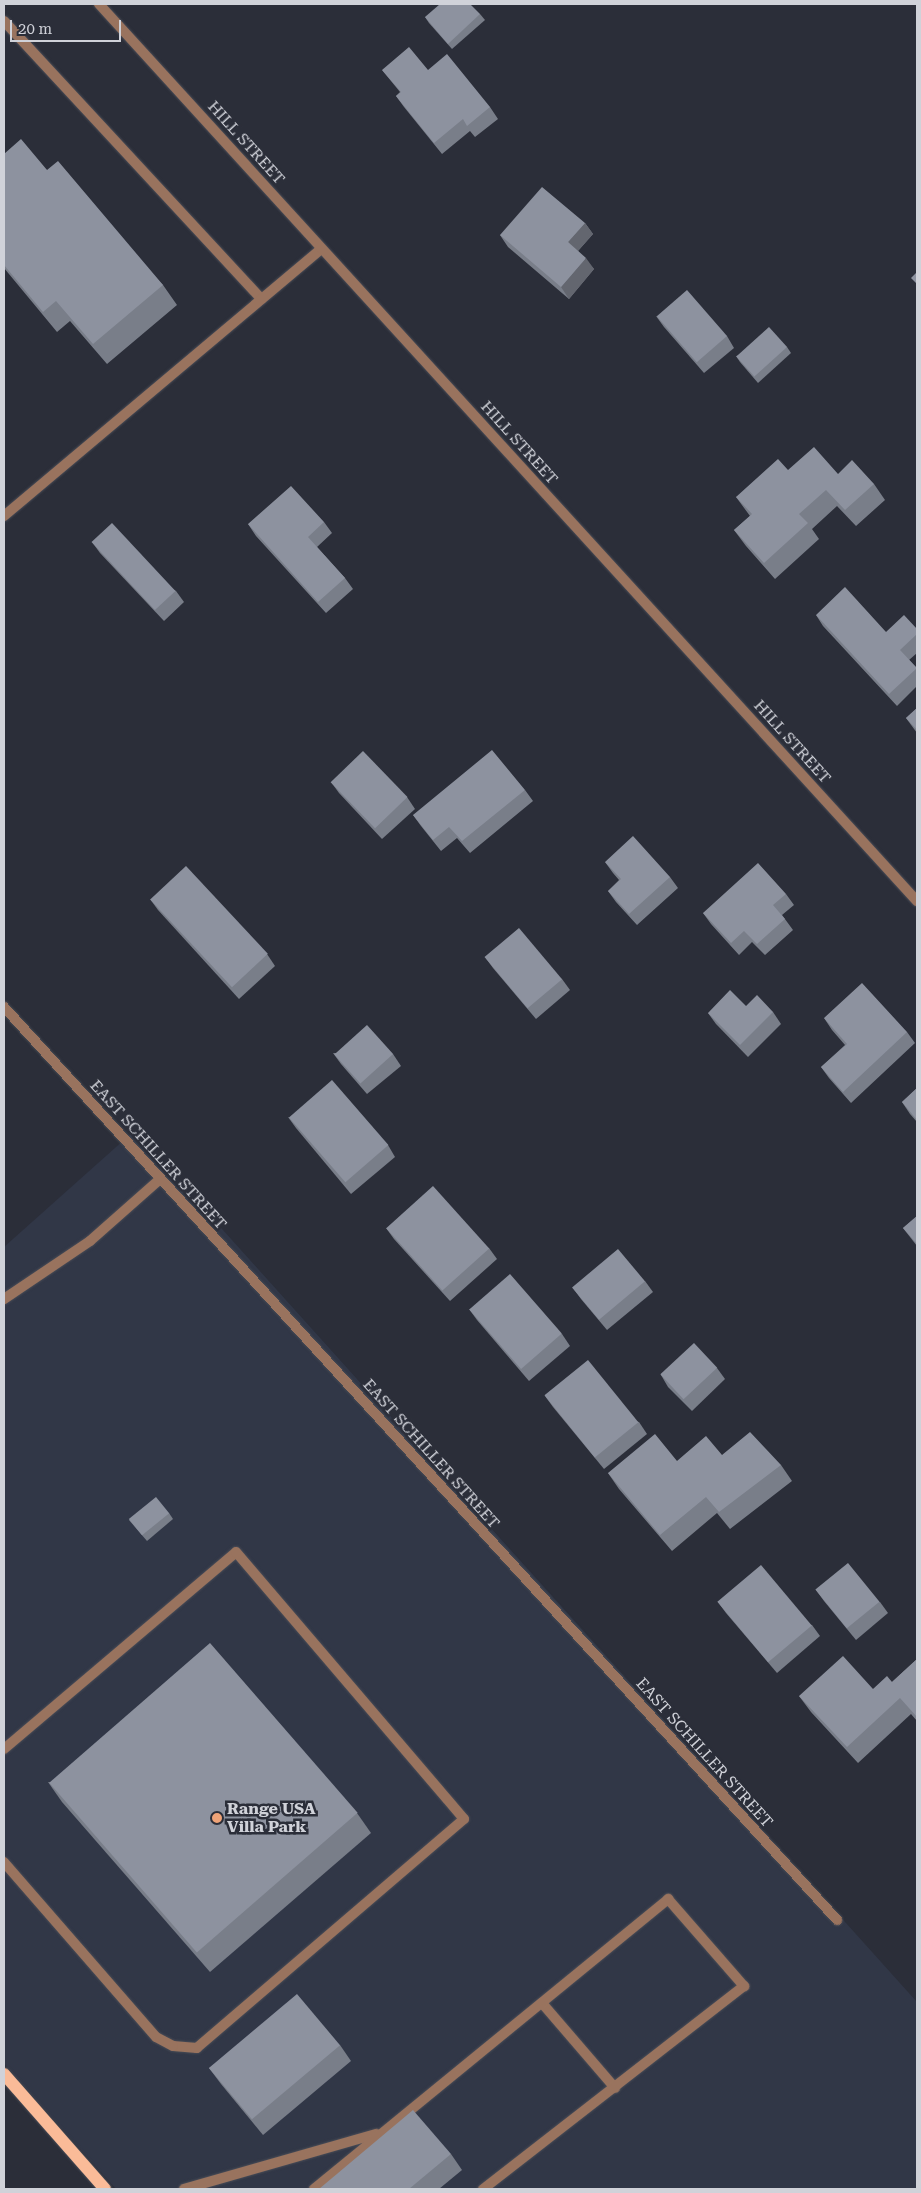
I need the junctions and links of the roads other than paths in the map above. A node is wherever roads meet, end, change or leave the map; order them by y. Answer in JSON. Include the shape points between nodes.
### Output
{"nodes":[{"id":1,"x":100,"y":4,"type":"edge"},
{"id":2,"x":4,"y":21,"type":"edge"},
{"id":3,"x":321,"y":249,"type":"junction"},
{"id":4,"x":261,"y":299,"type":"junction"},
{"id":5,"x":4,"y":516,"type":"edge"},
{"id":6,"x":917,"y":901,"type":"edge"},
{"id":7,"x":4,"y":1007,"type":"edge"},
{"id":8,"x":160,"y":1179,"type":"junction"},
{"id":9,"x":4,"y":1299,"type":"edge"},
{"id":10,"x":4,"y":1749,"type":"edge"},
{"id":11,"x":4,"y":1862,"type":"edge"},
{"id":12,"x":836,"y":1920,"type":"dead end"},
{"id":13,"x":542,"y":2004,"type":"junction"},
{"id":14,"x":4,"y":2074,"type":"edge"},
{"id":15,"x":615,"y":2088,"type":"junction"},
{"id":16,"x":380,"y":2133,"type":"junction"},
{"id":17,"x":104,"y":2189,"type":"edge"},
{"id":18,"x":110,"y":2189,"type":"edge"},
{"id":19,"x":184,"y":2189,"type":"edge"},
{"id":20,"x":314,"y":2189,"type":"edge"},
{"id":21,"x":483,"y":2189,"type":"edge"}],
"edges":[{"from":1,"to":3,"type":"street","name":"HILL STREET"},
{"from":2,"to":4,"type":"street"},
{"from":3,"to":4,"type":"street"},
{"from":3,"to":6,"type":"street","name":"HILL STREET"},
{"from":4,"to":5,"type":"street"},
{"from":7,"to":8,"type":"street","name":"EAST SCHILLER STREET"},
{"from":8,"to":9,"type":"street","via":[[90,1241]]},
{"from":8,"to":12,"type":"street","name":"EAST SCHILLER STREET"},
{"from":10,"to":11,"type":"street","via":[[236,1552],[464,1818],[197,2048],[173,2046],[156,2037]]},
{"from":13,"to":15,"type":"street"},
{"from":13,"to":15,"type":"street","via":[[668,1899],[744,1986]]},
{"from":13,"to":16,"type":"street"},
{"from":14,"to":17,"type":"main road"},
{"from":15,"to":21,"type":"street"},
{"from":16,"to":19,"type":"street"},
{"from":16,"to":20,"type":"street"},
{"from":17,"to":18,"type":"street"}]}
